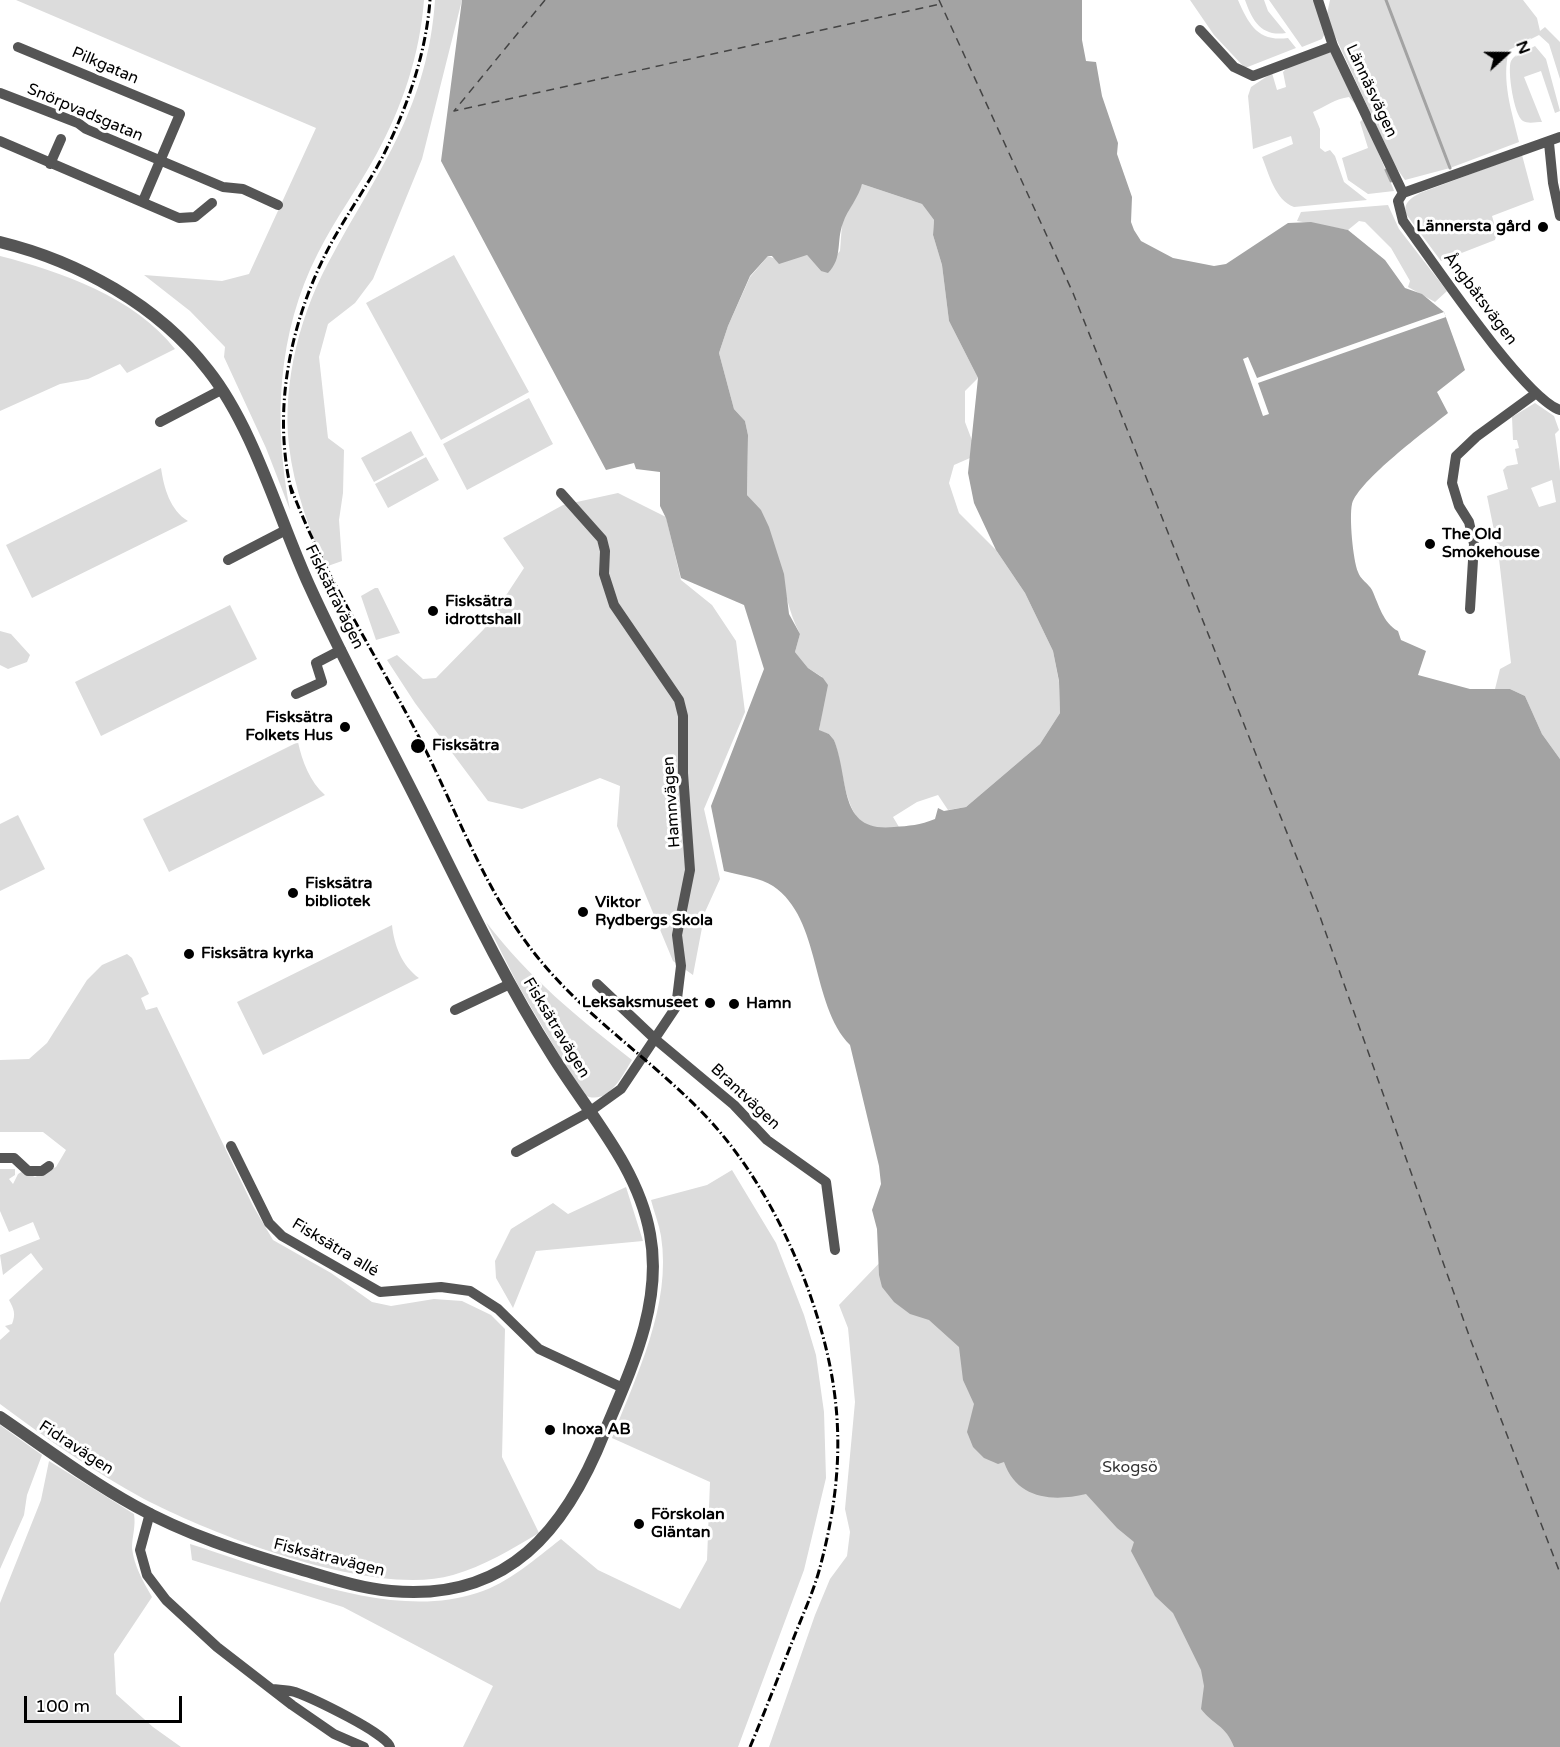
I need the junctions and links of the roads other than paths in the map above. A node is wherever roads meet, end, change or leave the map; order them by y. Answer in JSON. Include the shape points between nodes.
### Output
{"nodes":[{"id":1,"x":1318,"y":0,"type":"edge"},
{"id":2,"x":1200,"y":30,"type":"dead end"},
{"id":3,"x":18,"y":46,"type":"dead end"},
{"id":4,"x":1333,"y":46,"type":"junction"},
{"id":5,"x":0,"y":93,"type":"edge"},
{"id":6,"x":180,"y":114,"type":"joint"},
{"id":7,"x":1560,"y":137,"type":"edge"},
{"id":8,"x":61,"y":138,"type":"dead end"},
{"id":9,"x":0,"y":141,"type":"edge"},
{"id":10,"x":1549,"y":143,"type":"junction"},
{"id":11,"x":159,"y":161,"type":"junction"},
{"id":12,"x":50,"y":164,"type":"junction"},
{"id":13,"x":1403,"y":193,"type":"junction"},
{"id":14,"x":143,"y":201,"type":"junction"},
{"id":15,"x":212,"y":203,"type":"dead end"},
{"id":16,"x":278,"y":205,"type":"dead end"},
{"id":17,"x":1560,"y":216,"type":"edge"},
{"id":18,"x":0,"y":242,"type":"edge"},
{"id":19,"x":221,"y":390,"type":"junction"},
{"id":20,"x":1535,"y":394,"type":"junction"},
{"id":21,"x":1560,"y":410,"type":"edge"},
{"id":22,"x":160,"y":422,"type":"dead end"},
{"id":23,"x":561,"y":493,"type":"dead end"},
{"id":24,"x":284,"y":531,"type":"junction"},
{"id":25,"x":228,"y":560,"type":"dead end"},
{"id":26,"x":1470,"y":609,"type":"dead end"},
{"id":27,"x":341,"y":650,"type":"junction"},
{"id":28,"x":296,"y":694,"type":"dead end"},
{"id":29,"x":510,"y":984,"type":"junction"},
{"id":30,"x":597,"y":984,"type":"dead end"},
{"id":31,"x":455,"y":1010,"type":"dead end"},
{"id":32,"x":655,"y":1039,"type":"junction"},
{"id":33,"x":589,"y":1112,"type":"junction"},
{"id":34,"x":231,"y":1146,"type":"dead end"},
{"id":35,"x":516,"y":1152,"type":"dead end"},
{"id":36,"x":0,"y":1158,"type":"edge"},
{"id":37,"x":49,"y":1166,"type":"dead end"},
{"id":38,"x":835,"y":1250,"type":"dead end"},
{"id":39,"x":623,"y":1388,"type":"junction"},
{"id":40,"x":0,"y":1416,"type":"edge"},
{"id":41,"x":134,"y":1506,"type":"joint"},
{"id":42,"x":150,"y":1513,"type":"junction"},
{"id":43,"x":271,"y":1689,"type":"junction"},
{"id":44,"x":364,"y":1747,"type":"edge"},
{"id":45,"x":390,"y":1747,"type":"edge"}],
"edges":[{"from":1,"to":4,"type":"street","name":"Lännäsvägen"},
{"from":2,"to":4,"type":"street","via":[[1234,67],[1253,76]]},
{"from":3,"to":6,"type":"street","name":"Pilkgatan"},
{"from":4,"to":13,"type":"street","name":"Lännäsvägen"},
{"from":5,"to":11,"type":"street","name":"Snörpvadsgatan","via":[[78,123]]},
{"from":6,"to":11,"type":"street","name":"Snörpvadsgatan"},
{"from":7,"to":10,"type":"street"},
{"from":8,"to":12,"type":"street","name":"Snörpvadsgatan"},
{"from":9,"to":12,"type":"street"},
{"from":10,"to":13,"type":"street"},
{"from":10,"to":17,"type":"street"},
{"from":11,"to":14,"type":"street","name":"Snörpvadsgatan"},
{"from":11,"to":16,"type":"street","name":"Snörpvadsgatan"},
{"from":12,"to":14,"type":"street"},
{"from":13,"to":20,"type":"street","name":"Ångbåtsvägen","via":[[1398,201],[1402,221]]},
{"from":14,"to":15,"type":"street","via":[[187,219]]},
{"from":18,"to":19,"type":"street","name":"Fisksätravägen","via":[[83,272],[141,305],[177,336]]},
{"from":19,"to":22,"type":"street"},
{"from":19,"to":24,"type":"street","name":"Fisksätravägen","via":[[239,421]]},
{"from":20,"to":21,"type":"street","name":"Ångbåtsvägen"},
{"from":20,"to":26,"type":"street","via":[[1455,456],[1452,483],[1474,543]]},
{"from":23,"to":32,"type":"street","name":"Hamnvägen","via":[[602,539],[604,574],[614,605],[669,684],[684,716],[690,870],[677,935],[681,966],[676,1007]]},
{"from":24,"to":25,"type":"street"},
{"from":24,"to":27,"type":"street","name":"Fisksätravägen"},
{"from":27,"to":28,"type":"street","via":[[316,663],[321,682]]},
{"from":27,"to":29,"type":"street","name":"Fisksätravägen"},
{"from":29,"to":31,"type":"street"},
{"from":29,"to":33,"type":"street","name":"Fisksätravägen"},
{"from":30,"to":32,"type":"street","name":"Brantvägen"},
{"from":32,"to":33,"type":"street","name":"Hamnvägen","via":[[621,1089]]},
{"from":32,"to":38,"type":"street","name":"Brantvägen","via":[[734,1105],[767,1140],[826,1182]]},
{"from":33,"to":35,"type":"street","name":"Hamnvägen"},
{"from":33,"to":39,"type":"street","name":"Fisksätravägen","via":[[627,1169],[651,1238],[650,1305]]},
{"from":34,"to":39,"type":"street","name":"Fisksätra allé","via":[[269,1223],[282,1236],[380,1292],[441,1287],[470,1291],[498,1309],[539,1349]]},
{"from":36,"to":37,"type":"street","via":[[14,1158],[28,1171],[42,1171]]},
{"from":39,"to":42,"type":"street","name":"Fisksätravägen","via":[[578,1492],[551,1531],[510,1564],[460,1586],[405,1592],[343,1582],[213,1542]]},
{"from":40,"to":41,"type":"street","name":"Fidravägen"},
{"from":41,"to":42,"type":"street","name":"Fisksätravägen"},
{"from":42,"to":43,"type":"street","via":[[140,1550],[147,1575],[184,1618]]},
{"from":43,"to":44,"type":"street","via":[[334,1734]]},
{"from":43,"to":45,"type":"street","via":[[293,1691],[324,1706],[381,1735]]}]}
